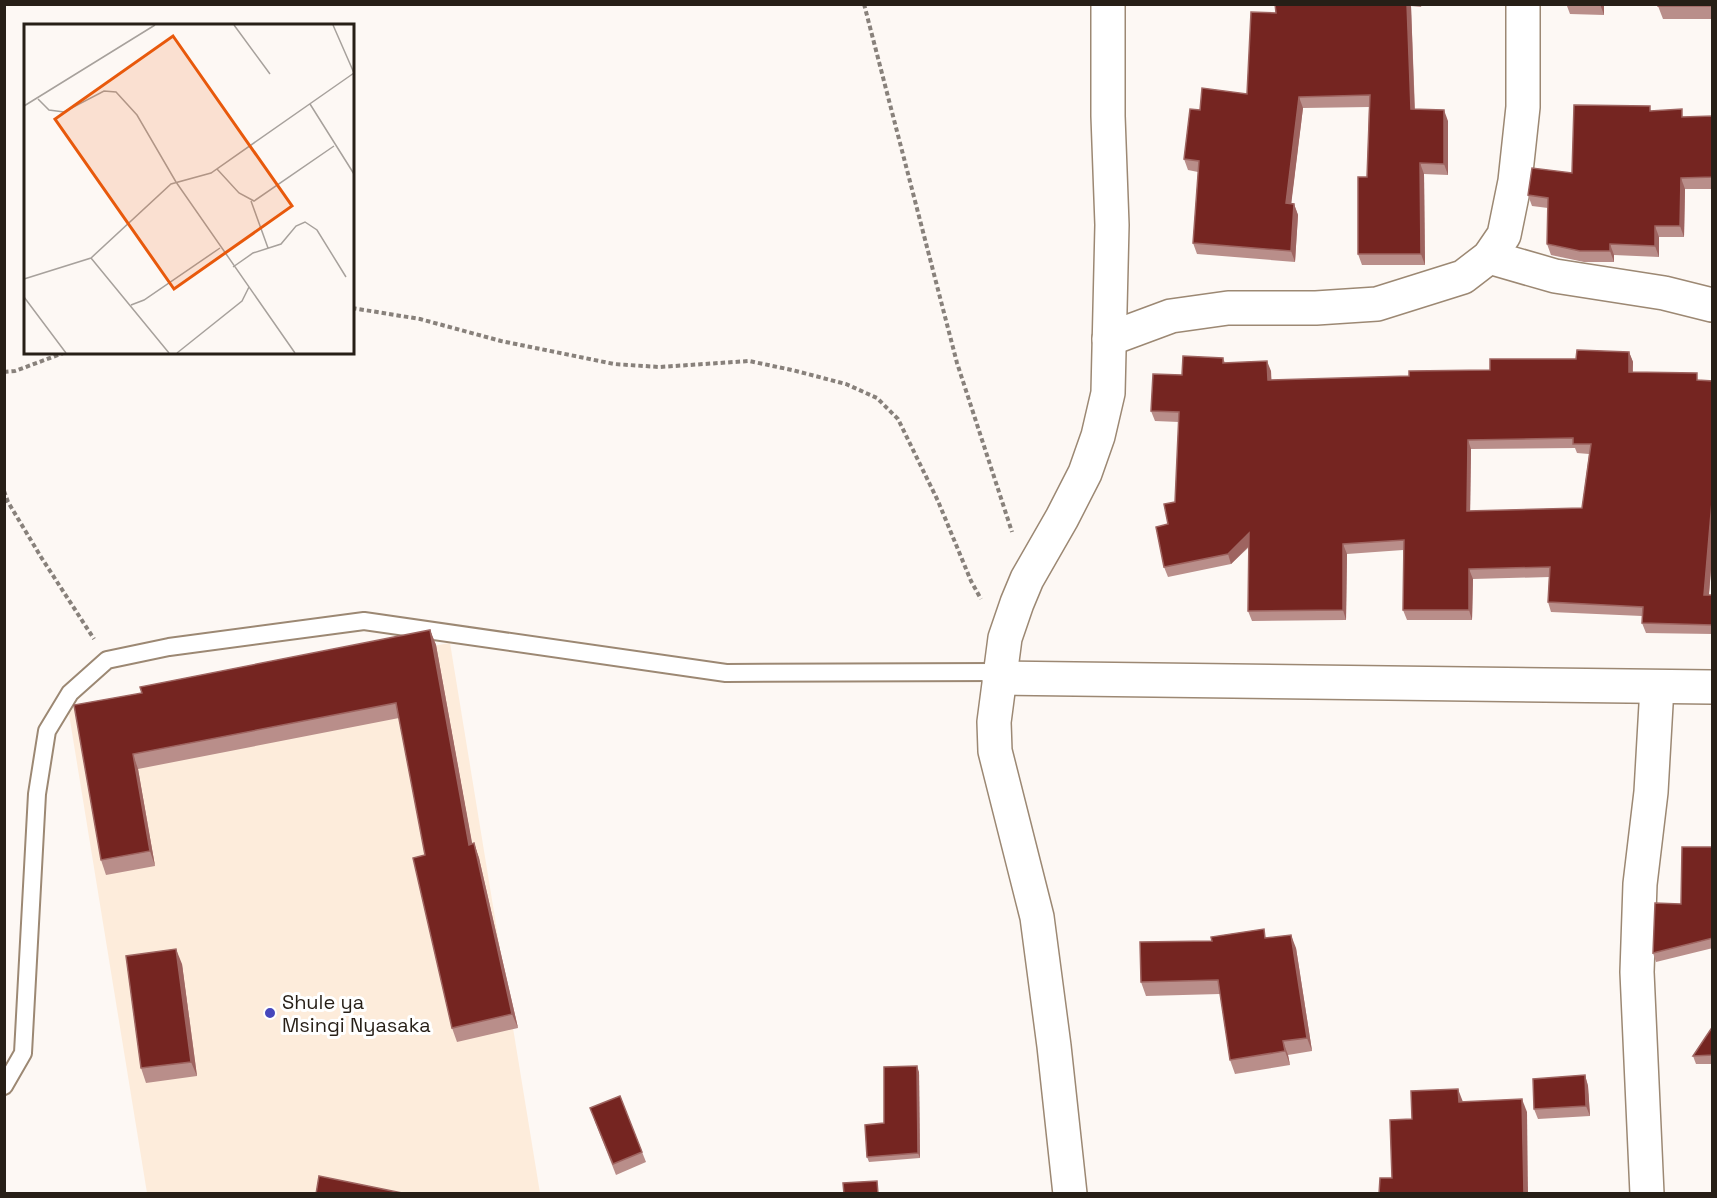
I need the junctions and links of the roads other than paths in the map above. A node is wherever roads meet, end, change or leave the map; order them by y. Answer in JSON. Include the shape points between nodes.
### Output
{"nodes":[{"id":1,"x":1108,"y":4,"type":"edge"},
{"id":2,"x":1522,"y":4,"type":"edge"},
{"id":3,"x":1489,"y":257,"type":"junction"},
{"id":4,"x":1713,"y":305,"type":"edge"},
{"id":5,"x":1109,"y":339,"type":"junction"},
{"id":6,"x":999,"y":675,"type":"junction"},
{"id":7,"x":1657,"y":687,"type":"junction"},
{"id":8,"x":1713,"y":687,"type":"edge"},
{"id":9,"x":4,"y":1086,"type":"edge"},
{"id":10,"x":1070,"y":1194,"type":"edge"},
{"id":11,"x":1647,"y":1194,"type":"edge"}],
"edges":[{"from":1,"to":5,"type":"street","via":[[1112,225]]},
{"from":2,"to":3,"type":"street","via":[[1523,107],[1515,181],[1504,235]]},
{"from":3,"to":4,"type":"street","via":[[1555,276]]},
{"from":3,"to":5,"type":"street","via":[[1463,277],[1377,303],[1228,308],[1171,316]]},
{"from":5,"to":6,"type":"street","via":[[1107,393],[1098,436],[1080,482],[1027,579],[1005,638]]},
{"from":6,"to":7,"type":"street"},
{"from":6,"to":9,"type":"lane","via":[[726,673],[364,621],[169,647],[107,660],[70,693],[47,731],[37,794],[23,1053]]},
{"from":6,"to":10,"type":"street","via":[[995,751],[1037,917]]},
{"from":7,"to":8,"type":"street"},
{"from":7,"to":11,"type":"street","via":[[1651,792],[1640,884],[1637,972]]}]}
